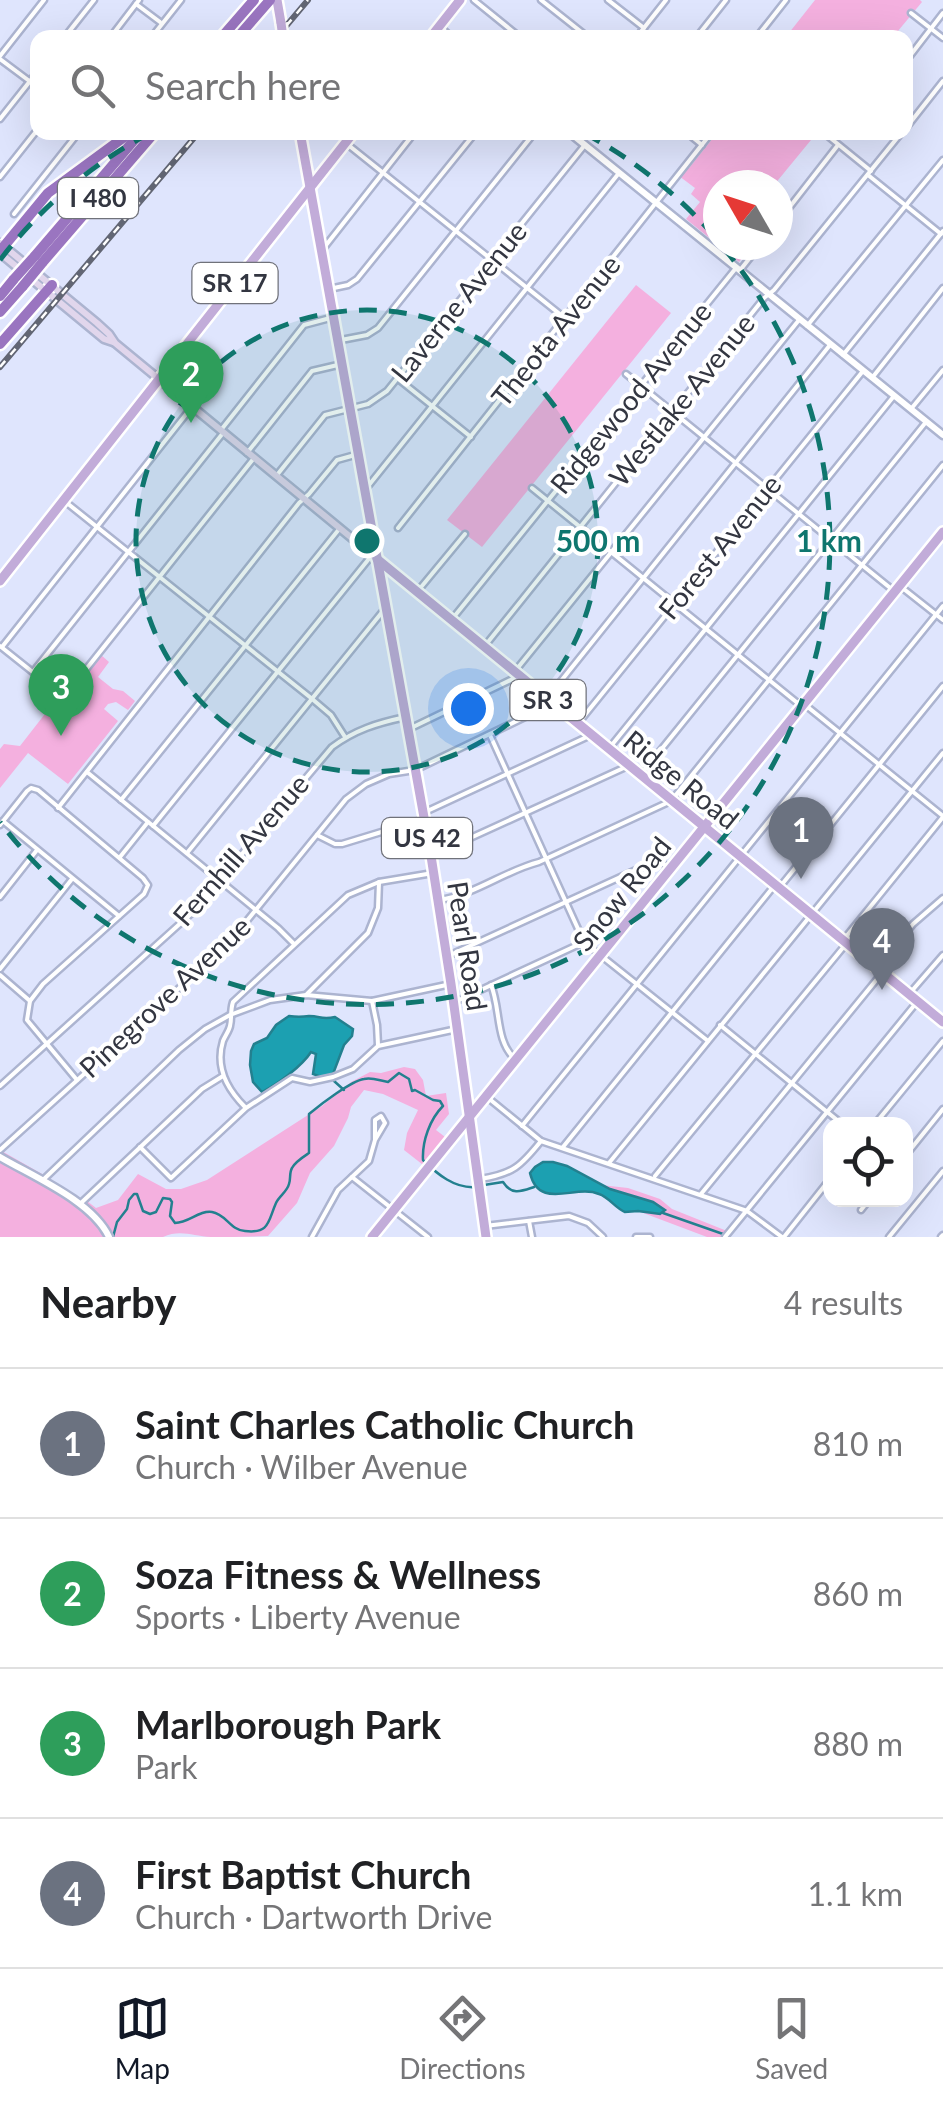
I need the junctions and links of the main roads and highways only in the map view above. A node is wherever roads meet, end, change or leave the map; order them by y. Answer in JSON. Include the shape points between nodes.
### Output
{"nodes":[{"id":1,"x":254,"y":0,"type":"edge"},
{"id":2,"x":273,"y":0,"type":"edge"},
{"id":3,"x":460,"y":0,"type":"edge"},
{"id":4,"x":228,"y":30,"type":"edge"},
{"id":5,"x":245,"y":30,"type":"edge"},
{"id":6,"x":281,"y":30,"type":"edge"},
{"id":7,"x":436,"y":30,"type":"edge"},
{"id":8,"x":120,"y":140,"type":"edge"},
{"id":9,"x":135,"y":140,"type":"edge"},
{"id":10,"x":148,"y":140,"type":"edge"},
{"id":11,"x":301,"y":140,"type":"edge"},
{"id":12,"x":348,"y":140,"type":"edge"},
{"id":13,"x":310,"y":188,"type":"junction"},
{"id":14,"x":1,"y":248,"type":"edge"},
{"id":15,"x":38,"y":260,"type":"junction"},
{"id":16,"x":18,"y":283,"type":"junction"},
{"id":17,"x":49,"y":288,"type":"junction"},
{"id":18,"x":0,"y":296,"type":"edge"},
{"id":19,"x":0,"y":312,"type":"edge"},
{"id":20,"x":0,"y":344,"type":"edge"},
{"id":21,"x":159,"y":380,"type":"junction"},
{"id":22,"x":943,"y":532,"type":"edge"},
{"id":23,"x":375,"y":557,"type":"junction"},
{"id":24,"x":0,"y":580,"type":"edge"},
{"id":25,"x":704,"y":828,"type":"junction"},
{"id":26,"x":943,"y":1021,"type":"edge"},
{"id":27,"x":467,"y":1096,"type":"junction"},
{"id":28,"x":484,"y":1099,"type":"junction"},
{"id":29,"x":470,"y":1118,"type":"junction"},
{"id":30,"x":457,"y":1134,"type":"junction"},
{"id":31,"x":473,"y":1140,"type":"junction"},
{"id":32,"x":485,"y":1232,"type":"edge"},
{"id":33,"x":372,"y":1237,"type":"edge"}],
"edges":[{"from":1,"to":4,"type":"highway"},
{"from":2,"to":5,"type":"highway"},
{"from":2,"to":6,"type":"main road","bridge":true},
{"from":3,"to":7,"type":"main road"},
{"from":8,"to":14,"type":"highway","via":[[48,193]]},
{"from":9,"to":15,"type":"highway","number":"I 480"},
{"from":10,"to":15,"type":"highway","number":"I 480"},
{"from":11,"to":13,"type":"main road","name":"Pearl Road","number":"US 42"},
{"from":12,"to":13,"type":"main road","number":"SR 17"},
{"from":13,"to":21,"type":"main road","number":"SR 17"},
{"from":13,"to":23,"type":"main road","name":"Pearl Road","number":"US 42"},
{"from":14,"to":17,"type":"main road","name":"Ridge Road"},
{"from":15,"to":16,"type":"highway","number":"I 480","bridge":true},
{"from":16,"to":18,"type":"highway","number":"I 480"},
{"from":16,"to":19,"type":"highway","number":"I 480"},
{"from":17,"to":20,"type":"highway"},
{"from":17,"to":21,"type":"main road","name":"Ridge Road"},
{"from":21,"to":23,"type":"main road","name":"Ridge Road"},
{"from":21,"to":24,"type":"main road","number":"SR 17"},
{"from":22,"to":25,"type":"main road","name":"Snow Road"},
{"from":23,"to":25,"type":"main road","name":"Ridge Road","number":"SR 3"},
{"from":23,"to":27,"type":"main road","name":"Pearl Road","number":"US 42"},
{"from":25,"to":26,"type":"main road","name":"Ridge Road","number":"SR 3"},
{"from":25,"to":28,"type":"main road","name":"Snow Road"},
{"from":27,"to":28,"type":"main road","via":[[475,1104]]},
{"from":27,"to":29,"type":"main road","name":"Pearl Road","number":"US 42"},
{"from":28,"to":29,"type":"main road","name":"Snow Road"},
{"from":29,"to":30,"type":"main road","name":"Snow Road"},
{"from":29,"to":31,"type":"main road","name":"Pearl Road","number":"US 42"},
{"from":30,"to":31,"type":"main road"},
{"from":30,"to":33,"type":"main road","name":"Snow Road"},
{"from":31,"to":32,"type":"main road","name":"Pearl Road","number":"US 42"}]}
